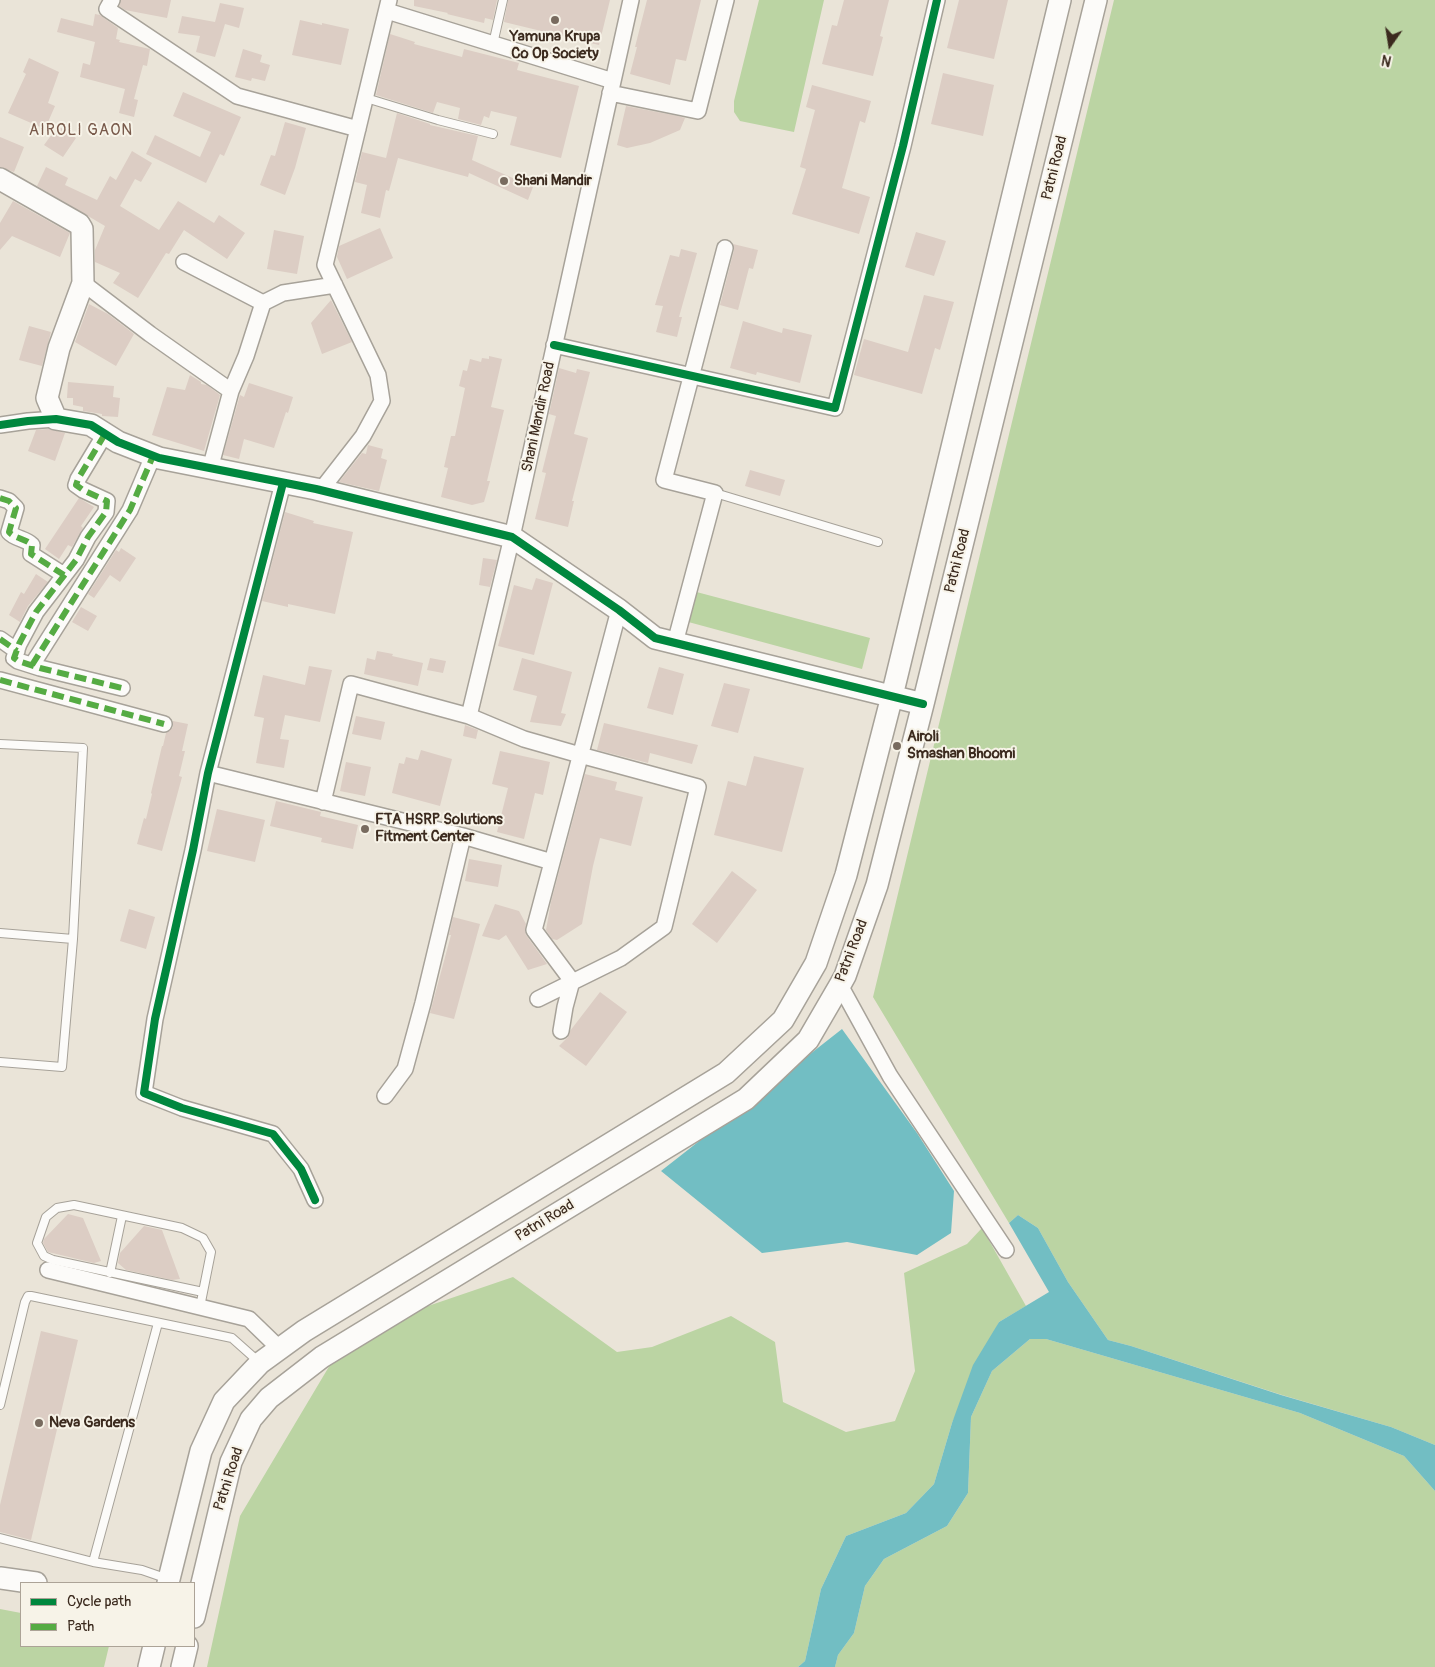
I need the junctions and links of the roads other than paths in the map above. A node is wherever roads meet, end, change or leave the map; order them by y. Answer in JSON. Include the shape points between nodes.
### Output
{"nodes":[{"id":1,"x":112,"y":0,"type":"edge"},
{"id":2,"x":503,"y":0,"type":"edge"},
{"id":3,"x":631,"y":0,"type":"edge"},
{"id":4,"x":726,"y":0,"type":"edge"},
{"id":5,"x":937,"y":0,"type":"edge"},
{"id":6,"x":1060,"y":0,"type":"edge"},
{"id":7,"x":1096,"y":0,"type":"edge"},
{"id":8,"x":388,"y":5,"type":"edge"},
{"id":9,"x":493,"y":44,"type":"junction"},
{"id":10,"x":612,"y":87,"type":"junction"},
{"id":11,"x":366,"y":98,"type":"junction"},
{"id":12,"x":358,"y":129,"type":"junction"},
{"id":13,"x":493,"y":134,"type":"dead end"},
{"id":14,"x":0,"y":179,"type":"edge"},
{"id":15,"x":725,"y":248,"type":"dead end"},
{"id":16,"x":184,"y":262,"type":"dead end"},
{"id":17,"x":83,"y":283,"type":"junction"},
{"id":18,"x":335,"y":285,"type":"junction"},
{"id":19,"x":263,"y":303,"type":"junction"},
{"id":20,"x":554,"y":345,"type":"junction"},
{"id":21,"x":691,"y":375,"type":"junction"},
{"id":22,"x":231,"y":391,"type":"junction"},
{"id":23,"x":56,"y":420,"type":"junction"},
{"id":24,"x":0,"y":425,"type":"edge"},
{"id":25,"x":105,"y":434,"type":"junction"},
{"id":26,"x":153,"y":456,"type":"junction"},
{"id":27,"x":210,"y":468,"type":"junction"},
{"id":28,"x":283,"y":483,"type":"junction"},
{"id":29,"x":322,"y":490,"type":"junction"},
{"id":30,"x":715,"y":493,"type":"junction"},
{"id":31,"x":0,"y":498,"type":"edge"},
{"id":32,"x":512,"y":537,"type":"junction"},
{"id":33,"x":878,"y":542,"type":"dead end"},
{"id":34,"x":64,"y":575,"type":"junction"},
{"id":35,"x":619,"y":610,"type":"junction"},
{"id":36,"x":0,"y":639,"type":"edge"},
{"id":37,"x":675,"y":643,"type":"junction"},
{"id":38,"x":17,"y":651,"type":"junction"},
{"id":39,"x":32,"y":665,"type":"junction"},
{"id":40,"x":0,"y":680,"type":"edge"},
{"id":41,"x":122,"y":688,"type":"dead end"},
{"id":42,"x":892,"y":696,"type":"junction"},
{"id":43,"x":923,"y":704,"type":"junction"},
{"id":44,"x":470,"y":716,"type":"junction"},
{"id":45,"x":164,"y":724,"type":"dead end"},
{"id":46,"x":0,"y":744,"type":"edge"},
{"id":47,"x":580,"y":755,"type":"junction"},
{"id":48,"x":208,"y":774,"type":"junction"},
{"id":49,"x":323,"y":802,"type":"junction"},
{"id":50,"x":463,"y":836,"type":"junction"},
{"id":51,"x":552,"y":862,"type":"junction"},
{"id":52,"x":0,"y":933,"type":"edge"},
{"id":53,"x":72,"y":939,"type":"junction"},
{"id":54,"x":572,"y":982,"type":"junction"},
{"id":55,"x":840,"y":985,"type":"junction"},
{"id":56,"x":538,"y":999,"type":"dead end"},
{"id":57,"x":561,"y":1030,"type":"dead end"},
{"id":58,"x":0,"y":1062,"type":"edge"},
{"id":59,"x":386,"y":1096,"type":"dead end"},
{"id":60,"x":315,"y":1200,"type":"dead end"},
{"id":61,"x":122,"y":1216,"type":"junction"},
{"id":62,"x":1006,"y":1250,"type":"dead end"},
{"id":63,"x":48,"y":1270,"type":"dead end"},
{"id":64,"x":76,"y":1271,"type":"junction"},
{"id":65,"x":110,"y":1272,"type":"junction"},
{"id":66,"x":202,"y":1300,"type":"junction"},
{"id":67,"x":158,"y":1323,"type":"junction"},
{"id":68,"x":280,"y":1349,"type":"junction"},
{"id":69,"x":260,"y":1363,"type":"junction"},
{"id":70,"x":0,"y":1405,"type":"edge"},
{"id":71,"x":0,"y":1538,"type":"edge"},
{"id":72,"x":93,"y":1562,"type":"junction"},
{"id":73,"x":0,"y":1578,"type":"edge"},
{"id":74,"x":168,"y":1581,"type":"edge"},
{"id":75,"x":29,"y":1582,"type":"edge"},
{"id":76,"x":195,"y":1608,"type":"edge"},
{"id":77,"x":154,"y":1647,"type":"edge"},
{"id":78,"x":187,"y":1647,"type":"edge"},
{"id":79,"x":149,"y":1667,"type":"edge"},
{"id":80,"x":182,"y":1667,"type":"edge"}],
"edges":[{"from":1,"to":12,"type":"street","via":[[107,9],[237,96]]},
{"from":2,"to":9,"type":"lane"},
{"from":3,"to":10,"type":"street","name":"Shani Mandir Road"},
{"from":4,"to":10,"type":"street","via":[[698,111]]},
{"from":5,"to":21,"type":"street","via":[[835,408]]},
{"from":6,"to":42,"type":"main road","name":"Patni Road"},
{"from":7,"to":43,"type":"main road","name":"Patni Road"},
{"from":8,"to":9,"type":"street"},
{"from":8,"to":11,"type":"street"},
{"from":9,"to":10,"type":"street"},
{"from":10,"to":20,"type":"street","name":"Shani Mandir Road"},
{"from":11,"to":12,"type":"street"},
{"from":11,"to":13,"type":"lane"},
{"from":12,"to":18,"type":"street","via":[[325,265]]},
{"from":14,"to":17,"type":"main road","via":[[79,224],[82,229]]},
{"from":15,"to":21,"type":"street"},
{"from":16,"to":19,"type":"street"},
{"from":17,"to":22,"type":"street"},
{"from":17,"to":23,"type":"main road","via":[[59,348],[47,398]]},
{"from":18,"to":19,"type":"street","via":[[283,292]]},
{"from":18,"to":29,"type":"street","via":[[378,375],[382,400],[363,436]]},
{"from":19,"to":22,"type":"street"},
{"from":20,"to":21,"type":"street"},
{"from":20,"to":32,"type":"street","name":"Shani Mandir Road"},
{"from":21,"to":30,"type":"street","via":[[664,480]]},
{"from":22,"to":27,"type":"street"},
{"from":23,"to":24,"type":"street"},
{"from":23,"to":25,"type":"main road","via":[[91,426]]},
{"from":25,"to":26,"type":"main road"},
{"from":25,"to":34,"type":"street","via":[[76,485],[107,501],[106,512]]},
{"from":26,"to":27,"type":"main road"},
{"from":26,"to":39,"type":"street","via":[[130,510]]},
{"from":27,"to":28,"type":"main road"},
{"from":28,"to":29,"type":"main road"},
{"from":28,"to":48,"type":"street"},
{"from":29,"to":32,"type":"main road"},
{"from":30,"to":33,"type":"lane"},
{"from":30,"to":37,"type":"street"},
{"from":31,"to":34,"type":"street","via":[[16,508],[9,532],[27,541],[32,545],[31,554]]},
{"from":32,"to":35,"type":"main road"},
{"from":32,"to":44,"type":"street","name":"Shani Mandir Road"},
{"from":34,"to":38,"type":"street","via":[[36,612]]},
{"from":35,"to":37,"type":"main road","via":[[655,638]]},
{"from":35,"to":47,"type":"street"},
{"from":36,"to":38,"type":"street"},
{"from":37,"to":42,"type":"main road"},
{"from":38,"to":39,"type":"street","via":[[14,658]]},
{"from":39,"to":41,"type":"street"},
{"from":40,"to":45,"type":"street"},
{"from":42,"to":43,"type":"main road"},
{"from":42,"to":68,"type":"main road","name":"Patni Road","via":[[846,875],[816,963],[783,1020],[726,1074],[304,1331]]},
{"from":43,"to":55,"type":"main road","name":"Patni Road","via":[[877,885]]},
{"from":44,"to":47,"type":"street","via":[[524,738]]},
{"from":44,"to":49,"type":"street","via":[[351,684]]},
{"from":46,"to":53,"type":"lane","via":[[83,748]]},
{"from":47,"to":51,"type":"street"},
{"from":47,"to":54,"type":"street","via":[[698,787],[664,927],[622,958]]},
{"from":48,"to":49,"type":"street"},
{"from":48,"to":60,"type":"street","via":[[155,1019],[144,1093],[182,1108],[273,1134],[301,1169]]},
{"from":49,"to":50,"type":"street"},
{"from":50,"to":51,"type":"street"},
{"from":50,"to":59,"type":"street","via":[[405,1069]]},
{"from":51,"to":54,"type":"street","via":[[534,930]]},
{"from":52,"to":53,"type":"lane"},
{"from":53,"to":58,"type":"lane","via":[[62,1067]]},
{"from":54,"to":56,"type":"street"},
{"from":54,"to":57,"type":"street"},
{"from":55,"to":62,"type":"street","via":[[890,1076]]},
{"from":55,"to":76,"type":"main road","name":"Patni Road","via":[[808,1040],[746,1099],[322,1357],[269,1398],[251,1419],[231,1462]]},
{"from":61,"to":64,"type":"lane","via":[[74,1205],[57,1208],[46,1217],[37,1243],[44,1256]]},
{"from":61,"to":65,"type":"lane"},
{"from":61,"to":66,"type":"lane","via":[[182,1228],[204,1238],[211,1252]]},
{"from":63,"to":64,"type":"street"},
{"from":64,"to":65,"type":"lane"},
{"from":64,"to":66,"type":"street"},
{"from":65,"to":66,"type":"lane"},
{"from":66,"to":68,"type":"street","via":[[249,1319]]},
{"from":67,"to":69,"type":"lane","via":[[232,1338]]},
{"from":67,"to":70,"type":"lane","via":[[28,1296]]},
{"from":67,"to":72,"type":"lane"},
{"from":68,"to":69,"type":"main road","name":"Patni Road"},
{"from":69,"to":74,"type":"main road","name":"Patni Road","via":[[224,1401],[201,1451]]},
{"from":71,"to":72,"type":"lane"},
{"from":72,"to":74,"type":"lane","via":[[142,1570]]},
{"from":73,"to":75,"type":"main road"},
{"from":77,"to":79,"type":"main road"},
{"from":78,"to":80,"type":"main road"}]}
